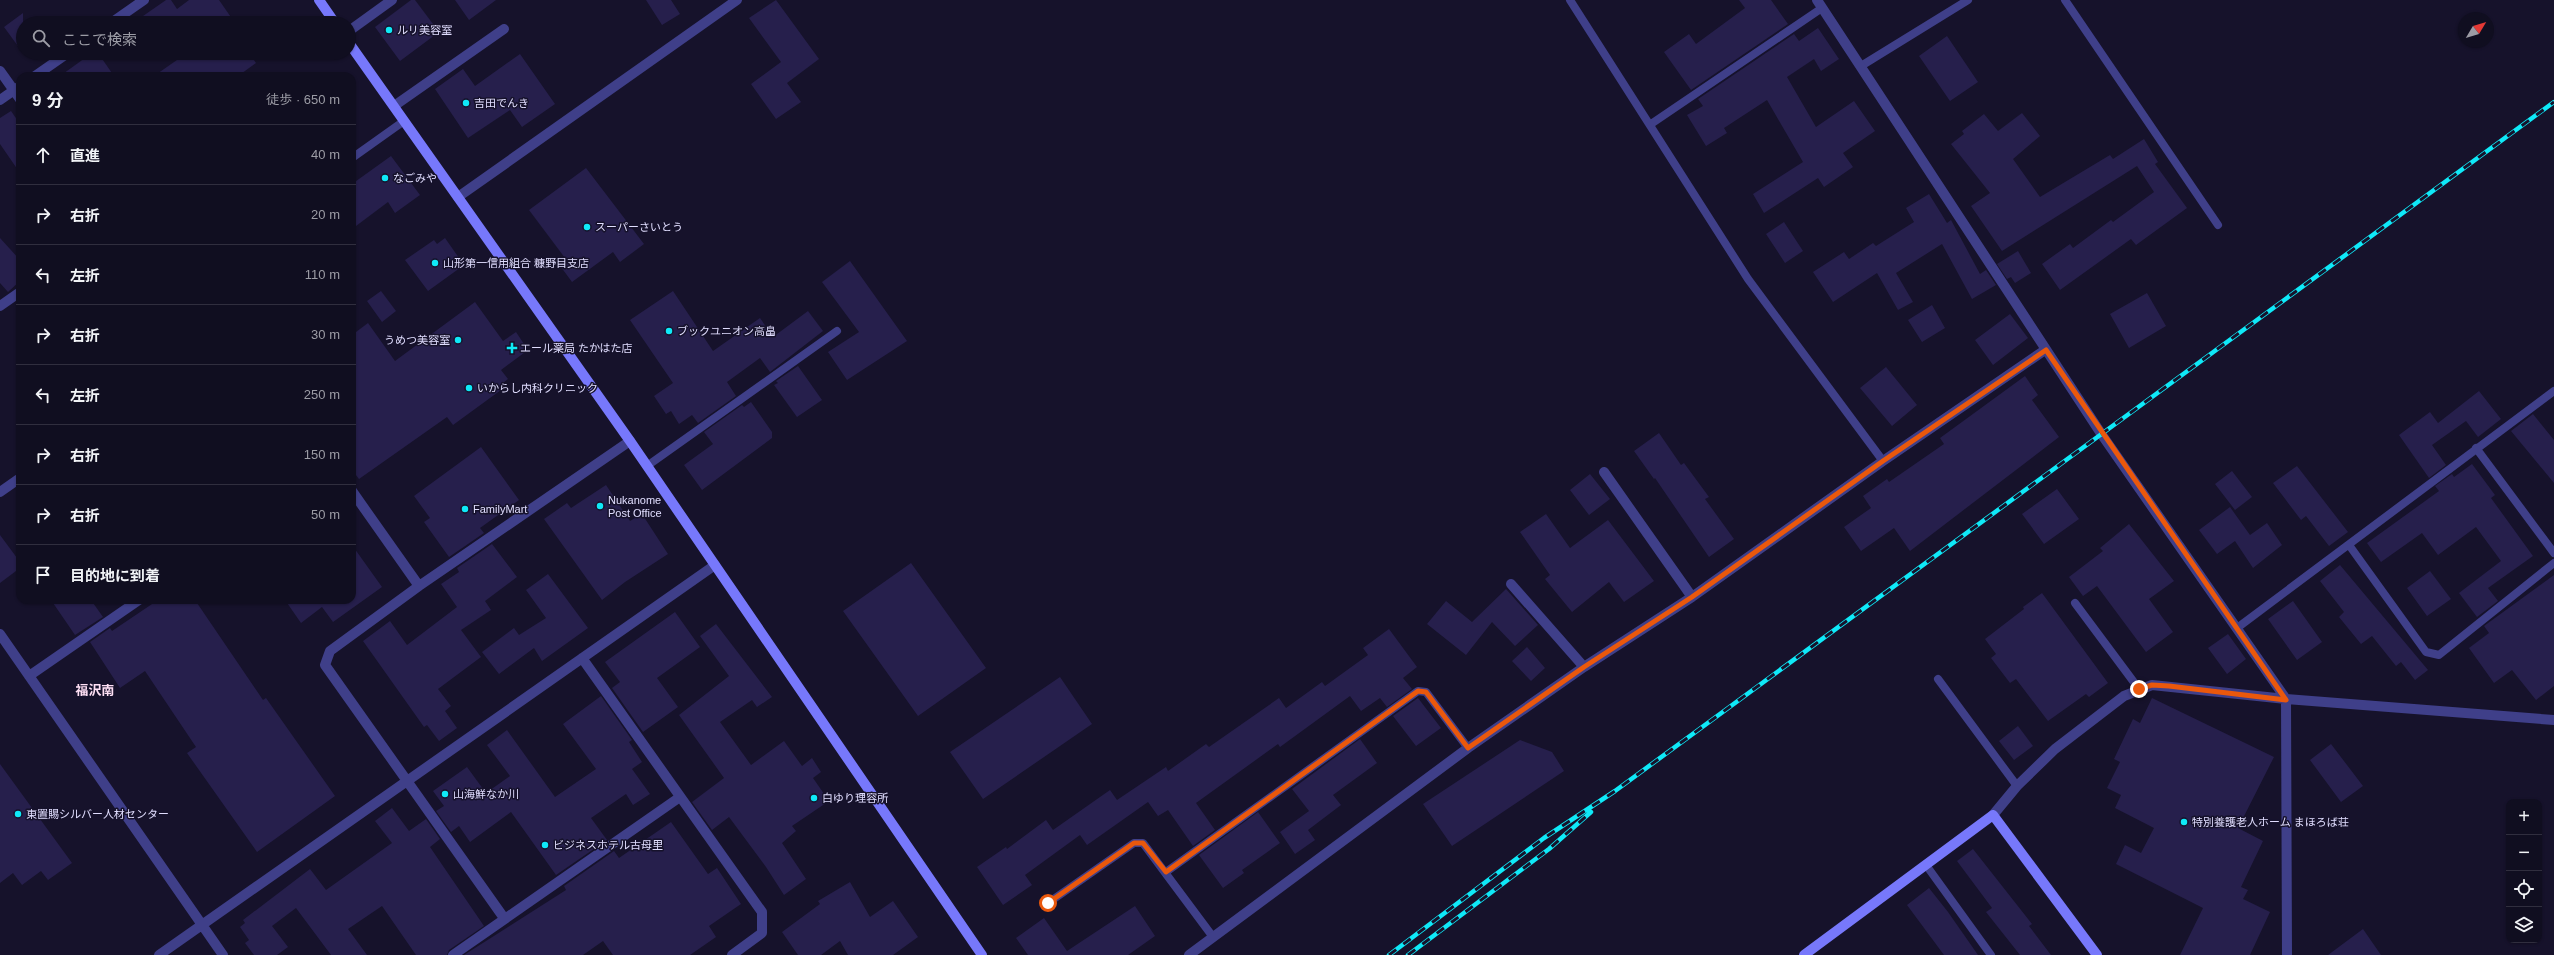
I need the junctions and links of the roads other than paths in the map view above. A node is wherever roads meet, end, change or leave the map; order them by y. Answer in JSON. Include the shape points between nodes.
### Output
{"nodes":[{"id":1,"x":144,"y":0,"type":"edge"},
{"id":2,"x":318,"y":0,"type":"edge"},
{"id":3,"x":392,"y":0,"type":"edge"},
{"id":4,"x":736,"y":0,"type":"edge"},
{"id":5,"x":1570,"y":0,"type":"edge"},
{"id":6,"x":1968,"y":0,"type":"edge"},
{"id":7,"x":2065,"y":0,"type":"edge"},
{"id":8,"x":1820,"y":4,"type":"edge"},
{"id":9,"x":121,"y":16,"type":"edge"},
{"id":10,"x":330,"y":16,"type":"edge"},
{"id":11,"x":356,"y":26,"type":"edge"},
{"id":12,"x":504,"y":29,"type":"dead end"},
{"id":13,"x":356,"y":53,"type":"edge"},
{"id":14,"x":58,"y":60,"type":"edge"},
{"id":15,"x":1861,"y":66,"type":"junction"},
{"id":16,"x":0,"y":71,"type":"edge"},
{"id":17,"x":41,"y":72,"type":"edge"},
{"id":18,"x":16,"y":87,"type":"edge"},
{"id":19,"x":16,"y":89,"type":"edge"},
{"id":20,"x":0,"y":100,"type":"edge"},
{"id":21,"x":394,"y":106,"type":"junction"},
{"id":22,"x":404,"y":120,"type":"junction"},
{"id":23,"x":1651,"y":124,"type":"junction"},
{"id":24,"x":356,"y":155,"type":"edge"},
{"id":25,"x":458,"y":197,"type":"junction"},
{"id":26,"x":2218,"y":225,"type":"dead end"},
{"id":27,"x":16,"y":295,"type":"edge"},
{"id":28,"x":0,"y":306,"type":"edge"},
{"id":29,"x":837,"y":331,"type":"dead end"},
{"id":30,"x":2046,"y":350,"type":"junction"},
{"id":31,"x":2554,"y":391,"type":"edge"},
{"id":32,"x":630,"y":441,"type":"junction"},
{"id":33,"x":2476,"y":448,"type":"junction"},
{"id":34,"x":1883,"y":461,"type":"junction"},
{"id":35,"x":647,"y":466,"type":"junction"},
{"id":36,"x":1604,"y":472,"type":"dead end"},
{"id":37,"x":16,"y":481,"type":"edge"},
{"id":38,"x":0,"y":492,"type":"edge"},
{"id":39,"x":356,"y":497,"type":"edge"},
{"id":40,"x":2348,"y":545,"type":"junction"},
{"id":41,"x":2554,"y":553,"type":"edge"},
{"id":42,"x":2554,"y":563,"type":"edge"},
{"id":43,"x":715,"y":565,"type":"junction"},
{"id":44,"x":1511,"y":584,"type":"dead end"},
{"id":45,"x":419,"y":586,"type":"junction"},
{"id":46,"x":1692,"y":597,"type":"junction"},
{"id":47,"x":2075,"y":603,"type":"dead end"},
{"id":48,"x":133,"y":604,"type":"edge"},
{"id":49,"x":2237,"y":628,"type":"junction"},
{"id":50,"x":0,"y":634,"type":"edge"},
{"id":51,"x":582,"y":658,"type":"junction"},
{"id":52,"x":1584,"y":667,"type":"junction"},
{"id":53,"x":30,"y":676,"type":"junction"},
{"id":54,"x":1938,"y":679,"type":"dead end"},
{"id":55,"x":2139,"y":689,"type":"junction"},
{"id":56,"x":2286,"y":700,"type":"junction"},
{"id":57,"x":2554,"y":720,"type":"edge"},
{"id":58,"x":1468,"y":748,"type":"junction"},
{"id":59,"x":408,"y":780,"type":"junction"},
{"id":60,"x":2017,"y":786,"type":"junction"},
{"id":61,"x":680,"y":797,"type":"junction"},
{"id":62,"x":1993,"y":815,"type":"junction"},
{"id":63,"x":1926,"y":865,"type":"junction"},
{"id":64,"x":1166,"y":872,"type":"junction"},
{"id":65,"x":1048,"y":903,"type":"dead end"},
{"id":66,"x":504,"y":918,"type":"junction"},
{"id":67,"x":202,"y":924,"type":"junction"},
{"id":68,"x":1213,"y":937,"type":"junction"},
{"id":69,"x":159,"y":955,"type":"edge"},
{"id":70,"x":223,"y":955,"type":"edge"},
{"id":71,"x":453,"y":955,"type":"edge"},
{"id":72,"x":732,"y":955,"type":"edge"},
{"id":73,"x":982,"y":955,"type":"edge"},
{"id":74,"x":1189,"y":955,"type":"edge"},
{"id":75,"x":1804,"y":955,"type":"edge"},
{"id":76,"x":1991,"y":955,"type":"edge"},
{"id":77,"x":2098,"y":955,"type":"edge"},
{"id":78,"x":2287,"y":955,"type":"edge"}],
"edges":[{"from":1,"to":9,"type":"street"},
{"from":2,"to":10,"type":"street"},
{"from":3,"to":11,"type":"street"},
{"from":4,"to":25,"type":"street"},
{"from":5,"to":23,"type":"lane"},
{"from":6,"to":15,"type":"lane"},
{"from":7,"to":26,"type":"lane"},
{"from":8,"to":15,"type":"street"},
{"from":8,"to":23,"type":"lane"},
{"from":12,"to":21,"type":"street"},
{"from":13,"to":21,"type":"street"},
{"from":14,"to":17,"type":"street"},
{"from":15,"to":30,"type":"street"},
{"from":16,"to":18,"type":"street"},
{"from":19,"to":20,"type":"street"},
{"from":21,"to":22,"type":"street"},
{"from":22,"to":24,"type":"lane"},
{"from":22,"to":25,"type":"street"},
{"from":23,"to":34,"type":"lane","via":[[1748,279]]},
{"from":25,"to":32,"type":"street"},
{"from":27,"to":28,"type":"street"},
{"from":29,"to":35,"type":"lane"},
{"from":30,"to":34,"type":"street"},
{"from":30,"to":49,"type":"street"},
{"from":31,"to":33,"type":"lane"},
{"from":32,"to":35,"type":"street"},
{"from":32,"to":45,"type":"street"},
{"from":33,"to":40,"type":"lane"},
{"from":33,"to":41,"type":"lane"},
{"from":34,"to":46,"type":"street"},
{"from":35,"to":43,"type":"street"},
{"from":36,"to":46,"type":"street"},
{"from":37,"to":38,"type":"street"},
{"from":39,"to":45,"type":"street"},
{"from":40,"to":42,"type":"lane","via":[[2426,652],[2439,655]]},
{"from":40,"to":49,"type":"lane"},
{"from":43,"to":51,"type":"street"},
{"from":43,"to":73,"type":"street"},
{"from":44,"to":52,"type":"street"},
{"from":45,"to":59,"type":"street","via":[[330,651],[325,665]]},
{"from":46,"to":52,"type":"street"},
{"from":47,"to":55,"type":"lane"},
{"from":48,"to":53,"type":"street"},
{"from":49,"to":56,"type":"street"},
{"from":50,"to":53,"type":"street"},
{"from":51,"to":59,"type":"street"},
{"from":51,"to":61,"type":"street"},
{"from":52,"to":58,"type":"street"},
{"from":53,"to":67,"type":"street"},
{"from":54,"to":60,"type":"lane"},
{"from":55,"to":56,"type":"street","via":[[2152,685],[2169,686]]},
{"from":55,"to":60,"type":"street","via":[[2108,706],[2055,749]]},
{"from":56,"to":57,"type":"street"},
{"from":56,"to":78,"type":"street"},
{"from":58,"to":64,"type":"lane","via":[[1426,692],[1418,691]]},
{"from":58,"to":68,"type":"street"},
{"from":59,"to":66,"type":"street"},
{"from":59,"to":67,"type":"street"},
{"from":60,"to":62,"type":"street"},
{"from":61,"to":66,"type":"street"},
{"from":61,"to":72,"type":"street","via":[[762,912],[762,933]]},
{"from":62,"to":63,"type":"street"},
{"from":62,"to":77,"type":"street"},
{"from":63,"to":75,"type":"street"},
{"from":63,"to":76,"type":"lane"},
{"from":64,"to":65,"type":"lane","via":[[1143,843],[1134,843]]},
{"from":64,"to":68,"type":"lane"},
{"from":66,"to":71,"type":"street"},
{"from":67,"to":69,"type":"street"},
{"from":67,"to":70,"type":"street"},
{"from":68,"to":74,"type":"street"}]}
